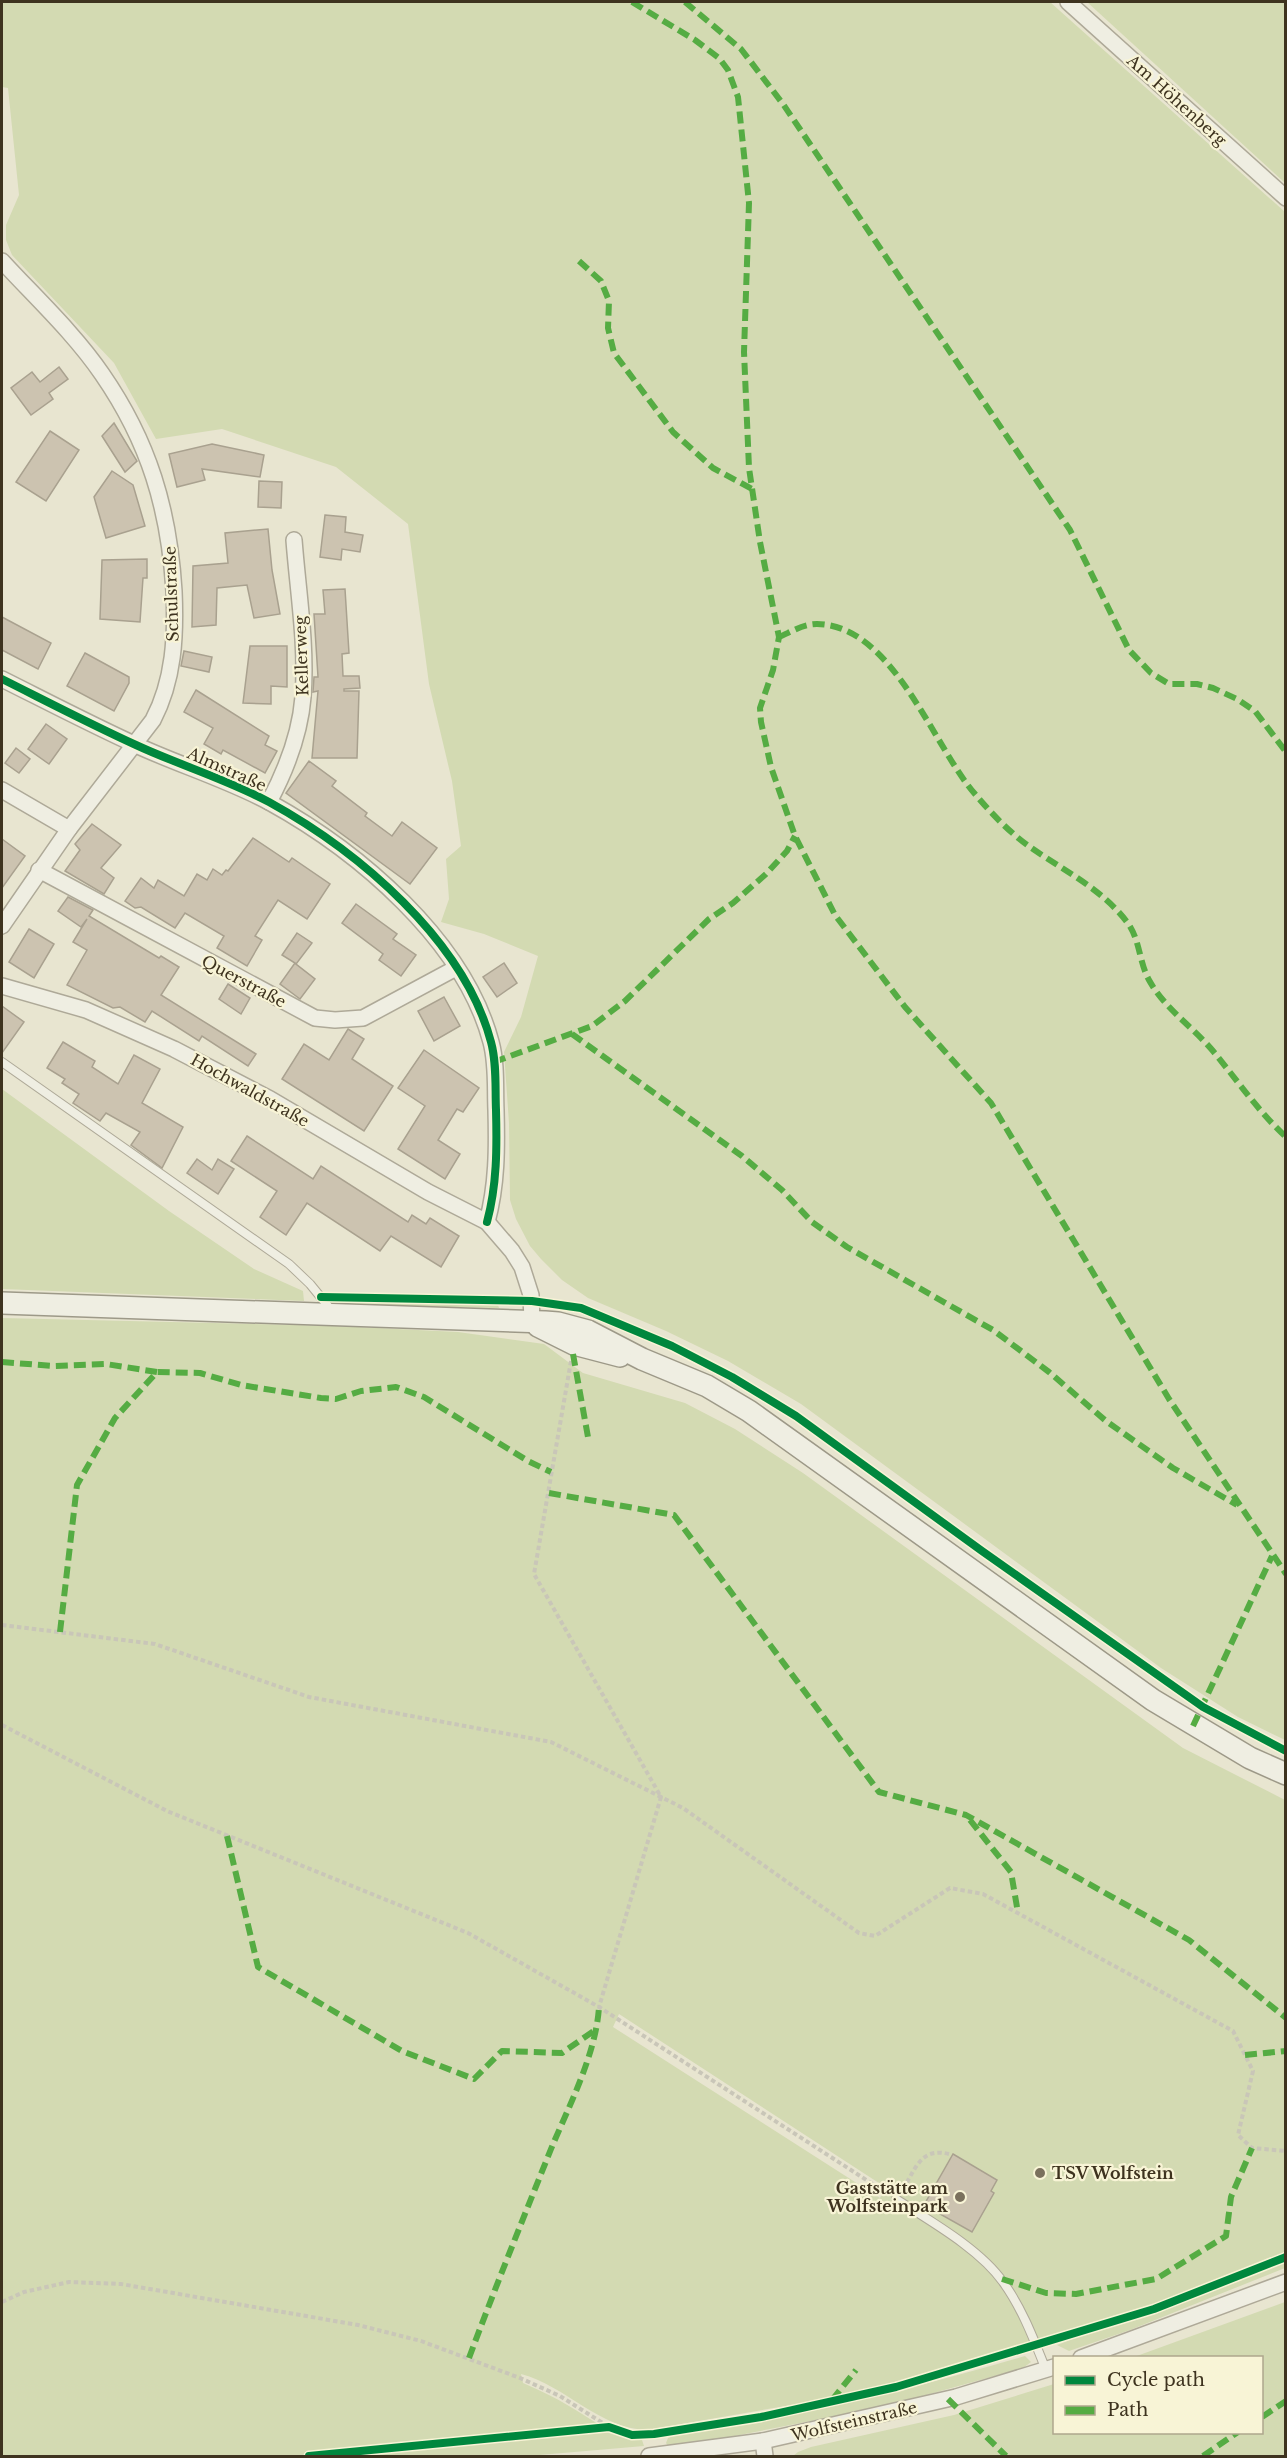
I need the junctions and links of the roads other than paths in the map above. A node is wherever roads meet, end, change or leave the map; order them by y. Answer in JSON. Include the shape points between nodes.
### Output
{"nodes":[{"id":1,"x":1068,"y":2,"type":"edge"},
{"id":2,"x":1286,"y":198,"type":"edge"},
{"id":3,"x":2,"y":261,"type":"edge"},
{"id":4,"x":294,"y":540,"type":"dead end"},
{"id":5,"x":2,"y":679,"type":"edge"},
{"id":6,"x":136,"y":745,"type":"junction"},
{"id":7,"x":2,"y":790,"type":"edge"},
{"id":8,"x":269,"y":802,"type":"junction"},
{"id":9,"x":69,"y":829,"type":"junction"},
{"id":10,"x":39,"y":870,"type":"junction"},
{"id":11,"x":2,"y":926,"type":"edge"},
{"id":12,"x":456,"y":968,"type":"junction"},
{"id":13,"x":2,"y":986,"type":"edge"},
{"id":14,"x":2,"y":1062,"type":"edge"},
{"id":15,"x":487,"y":1222,"type":"junction"},
{"id":16,"x":2,"y":1303,"type":"edge"},
{"id":17,"x":334,"y":1314,"type":"junction"},
{"id":18,"x":532,"y":1322,"type":"junction"},
{"id":19,"x":1286,"y":1774,"type":"edge"},
{"id":20,"x":896,"y":2199,"type":"road end"},
{"id":21,"x":1286,"y":2282,"type":"edge"},
{"id":22,"x":1086,"y":2356,"type":"edge"},
{"id":23,"x":1050,"y":2368,"type":"edge"},
{"id":24,"x":764,"y":2449,"type":"edge"},
{"id":25,"x":649,"y":2457,"type":"edge"}],
"edges":[{"from":1,"to":2,"type":"street","name":"Am Höhenberg"},
{"from":3,"to":6,"type":"street","name":"Schulstraße","via":[[102,374],[142,442],[159,490],[172,554],[175,634],[161,705]]},
{"from":4,"to":8,"type":"street","name":"Kellerweg","via":[[303,699],[290,759]]},
{"from":5,"to":6,"type":"street","name":"Almstraße"},
{"from":6,"to":8,"type":"street","name":"Almstraße"},
{"from":6,"to":9,"type":"street","name":"Schulstraße"},
{"from":7,"to":9,"type":"street"},
{"from":8,"to":12,"type":"street","name":"Almstraße","via":[[371,872],[424,924]]},
{"from":9,"to":10,"type":"street","name":"Schulstraße"},
{"from":10,"to":11,"type":"street","name":"Schulstraße"},
{"from":10,"to":12,"type":"street","name":"Querstraße","via":[[315,1018],[363,1018]]},
{"from":12,"to":15,"type":"street","name":"Almstraße","via":[[484,1024],[494,1062],[496,1172]]},
{"from":13,"to":15,"type":"street","name":"Hochwaldstraße","via":[[86,1011],[174,1049]]},
{"from":14,"to":17,"type":"lane","via":[[289,1264]]},
{"from":15,"to":18,"type":"street","via":[[512,1251],[525,1274]]},
{"from":16,"to":17,"type":"main road"},
{"from":17,"to":18,"type":"main road"},
{"from":18,"to":19,"type":"main road","via":[[576,1327],[707,1386],[749,1411],[1153,1700],[1250,1758]]},
{"from":20,"to":23,"type":"lane","via":[[966,2246],[1002,2279]]},
{"from":21,"to":22,"type":"street"},
{"from":23,"to":24,"type":"street","name":"Wolfsteinstraße","via":[[1009,2383]]},
{"from":24,"to":25,"type":"street","name":"Wolfsteinstraße"}]}
